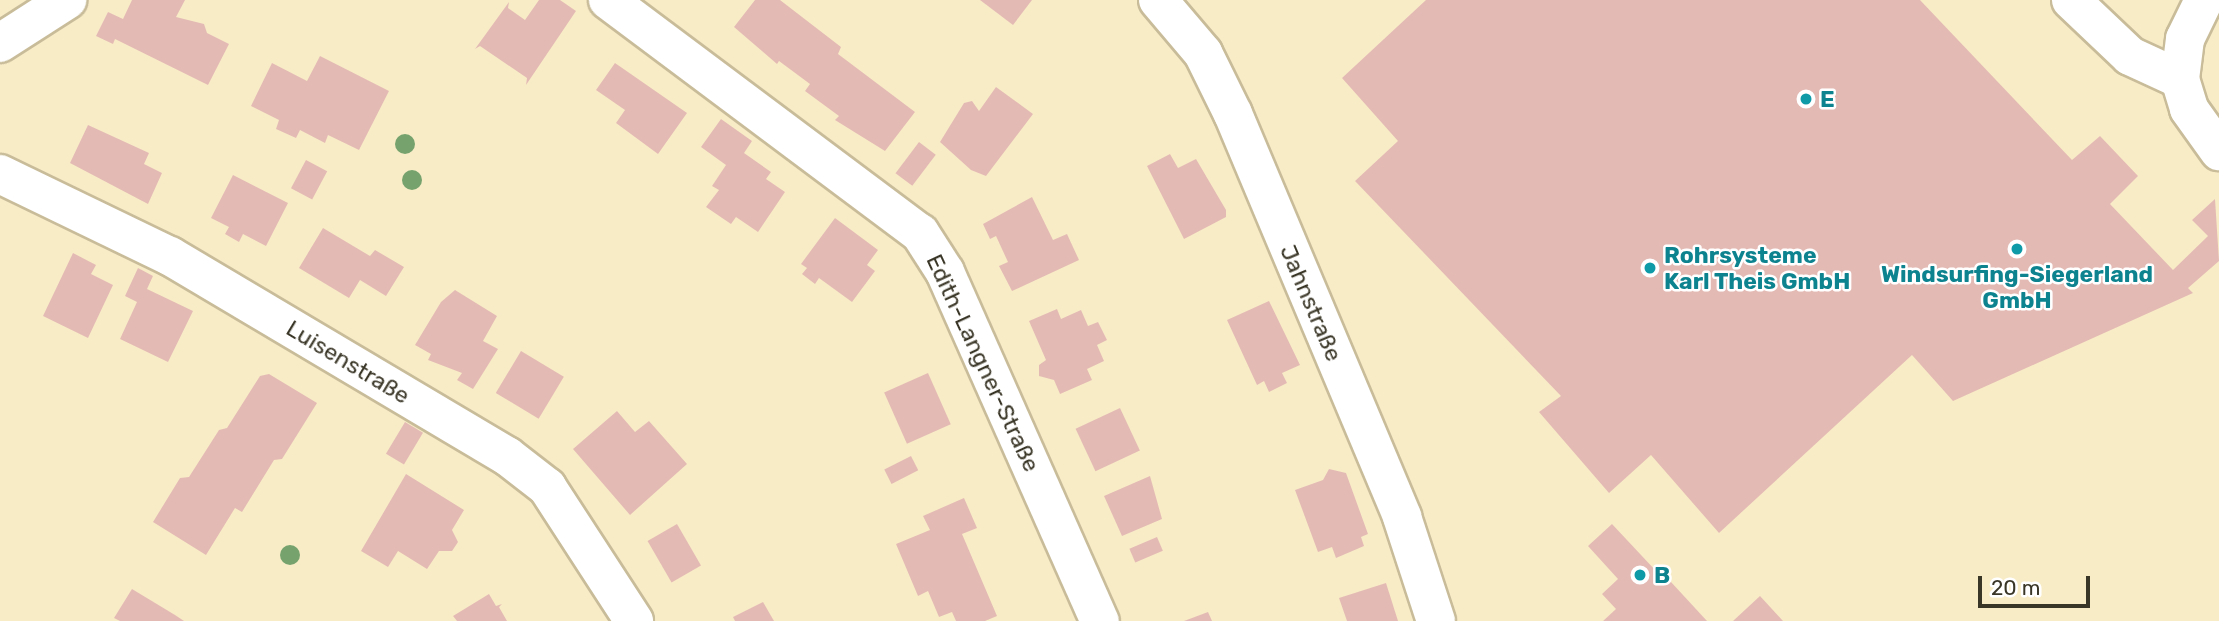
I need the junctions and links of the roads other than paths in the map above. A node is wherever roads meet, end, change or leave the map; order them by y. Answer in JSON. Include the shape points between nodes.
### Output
{"nodes":[{"id":1,"x":67,"y":0,"type":"edge"},
{"id":2,"x":608,"y":0,"type":"edge"},
{"id":3,"x":1158,"y":0,"type":"edge"},
{"id":4,"x":2071,"y":0,"type":"edge"},
{"id":5,"x":2204,"y":0,"type":"edge"},
{"id":6,"x":0,"y":43,"type":"edge"},
{"id":7,"x":2180,"y":70,"type":"junction"},
{"id":8,"x":2219,"y":151,"type":"edge"},
{"id":9,"x":0,"y":174,"type":"edge"},
{"id":10,"x":634,"y":621,"type":"edge"},
{"id":11,"x":1100,"y":621,"type":"edge"},
{"id":12,"x":1436,"y":621,"type":"edge"}],
"edges":[{"from":1,"to":6,"type":"street"},
{"from":2,"to":11,"type":"street","name":"Edith-Langner-Straße","via":[[920,233],[945,272]]},
{"from":3,"to":12,"type":"street","name":"Jahnstraße","via":[[1203,53],[1233,114],[1402,517]]},
{"from":4,"to":7,"type":"street","via":[[2130,56]]},
{"from":5,"to":7,"type":"street"},
{"from":7,"to":8,"type":"street","via":[[2189,109]]},
{"from":9,"to":10,"type":"street","name":"Luisenstraße","via":[[170,256],[507,456],[547,487]]}]}
